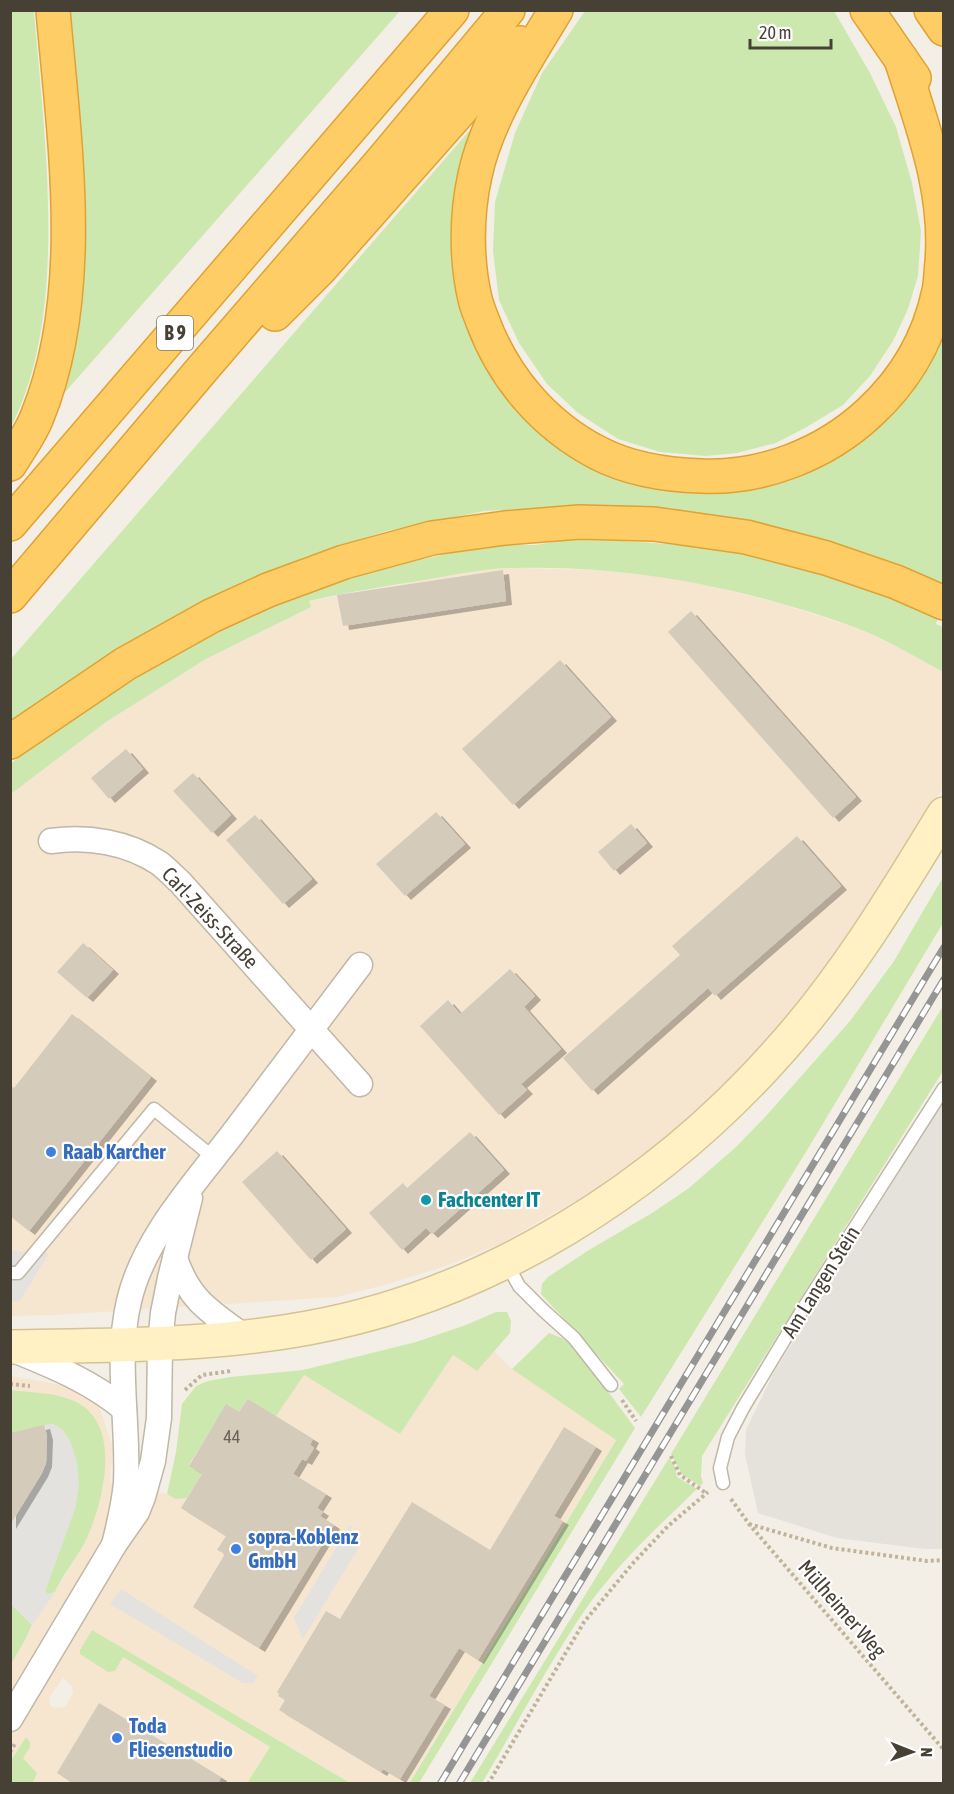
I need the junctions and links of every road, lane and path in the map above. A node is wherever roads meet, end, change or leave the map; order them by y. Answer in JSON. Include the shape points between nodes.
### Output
{"nodes":[{"id":1,"x":53,"y":10,"type":"edge"},
{"id":2,"x":452,"y":10,"type":"edge"},
{"id":3,"x":508,"y":10,"type":"edge"},
{"id":4,"x":548,"y":10,"type":"edge"},
{"id":5,"x":556,"y":10,"type":"edge"},
{"id":6,"x":867,"y":10,"type":"edge"},
{"id":7,"x":931,"y":10,"type":"edge"},
{"id":8,"x":944,"y":29,"type":"edge"},
{"id":9,"x":901,"y":59,"type":"junction"},
{"id":10,"x":944,"y":121,"type":"edge"},
{"id":11,"x":204,"y":367,"type":"junction"},
{"id":12,"x":10,"y":464,"type":"edge"},
{"id":13,"x":10,"y":524,"type":"edge"},
{"id":14,"x":10,"y":596,"type":"edge"},
{"id":15,"x":944,"y":603,"type":"edge"},
{"id":16,"x":10,"y":742,"type":"edge"},
{"id":17,"x":944,"y":814,"type":"edge"},
{"id":18,"x":51,"y":841,"type":"dead end"},
{"id":19,"x":360,"y":966,"type":"dead end"},
{"id":20,"x":311,"y":1030,"type":"junction"},
{"id":21,"x":360,"y":1084,"type":"dead end"},
{"id":22,"x":944,"y":1088,"type":"edge"},
{"id":23,"x":214,"y":1158,"type":"junction"},
{"id":24,"x":193,"y":1184,"type":"junction"},
{"id":25,"x":175,"y":1258,"type":"junction"},
{"id":26,"x":505,"y":1261,"type":"junction"},
{"id":27,"x":10,"y":1273,"type":"edge"},
{"id":28,"x":244,"y":1337,"type":"junction"},
{"id":29,"x":160,"y":1344,"type":"junction"},
{"id":30,"x":124,"y":1345,"type":"junction"},
{"id":31,"x":10,"y":1348,"type":"edge"},
{"id":32,"x":611,"y":1385,"type":"joint"},
{"id":33,"x":124,"y":1409,"type":"junction"},
{"id":34,"x":636,"y":1421,"type":"dead end"},
{"id":35,"x":671,"y":1456,"type":"dead end"},
{"id":36,"x":723,"y":1483,"type":"junction"},
{"id":37,"x":706,"y":1493,"type":"junction"},
{"id":38,"x":749,"y":1524,"type":"junction"},
{"id":39,"x":114,"y":1545,"type":"junction"},
{"id":40,"x":944,"y":1560,"type":"edge"},
{"id":41,"x":10,"y":1719,"type":"edge"},
{"id":42,"x":944,"y":1750,"type":"edge"},
{"id":43,"x":488,"y":1784,"type":"edge"}],
"edges":[{"from":1,"to":12,"type":"highway","via":[[68,220],[67,290],[56,358],[37,418]]},
{"from":2,"to":13,"type":"highway","number":"B 9"},
{"from":3,"to":11,"type":"highway","number":"B 9"},
{"from":4,"to":11,"type":"highway","via":[[286,305],[252,335]]},
{"from":5,"to":9,"type":"highway","via":[[515,77],[492,124],[475,174],[469,260],[475,301],[492,346],[513,380],[561,430],[599,454],[676,475],[715,477],[752,473],[825,446],[885,398],[927,333],[940,289],[941,198]]},
{"from":6,"to":9,"type":"highway"},
{"from":7,"to":8,"type":"highway"},
{"from":9,"to":10,"type":"highway"},
{"from":11,"to":14,"type":"highway","number":"B 9"},
{"from":15,"to":16,"type":"highway","via":[[826,558],[746,537],[654,524],[579,522],[432,538],[344,562],[211,616],[125,664]]},
{"from":17,"to":26,"type":"main road","via":[[839,976],[781,1050],[746,1086],[644,1176],[563,1230]]},
{"from":18,"to":20,"type":"street","name":"Carl-Zeiss-Straße","via":[[104,841],[159,864],[180,882]]},
{"from":19,"to":20,"type":"street"},
{"from":20,"to":21,"type":"street","name":"Carl-Zeiss-Straße"},
{"from":20,"to":23,"type":"street"},
{"from":22,"to":36,"type":"lane","name":"Am Langen Stein","via":[[743,1408],[728,1437],[720,1468]]},
{"from":23,"to":24,"type":"street"},
{"from":23,"to":27,"type":"lane","via":[[154,1109],[18,1273]]},
{"from":24,"to":25,"type":"street"},
{"from":24,"to":30,"type":"street","via":[[144,1261],[128,1302]]},
{"from":25,"to":28,"type":"street","via":[[196,1299]]},
{"from":25,"to":29,"type":"street"},
{"from":26,"to":28,"type":"main road","via":[[386,1309],[310,1328]]},
{"from":26,"to":32,"type":"lane","via":[[524,1291],[574,1338]]},
{"from":28,"to":29,"type":"main road"},
{"from":29,"to":30,"type":"main road"},
{"from":29,"to":39,"type":"street","via":[[160,1399],[153,1461],[143,1497]]},
{"from":30,"to":31,"type":"main road"},
{"from":30,"to":33,"type":"street"},
{"from":31,"to":33,"type":"street","via":[[83,1381]]},
{"from":32,"to":34,"type":"path"},
{"from":33,"to":39,"type":"street","via":[[126,1481]]},
{"from":35,"to":37,"type":"path","via":[[680,1475]]},
{"from":36,"to":37,"type":"path"},
{"from":36,"to":38,"type":"path","name":"Mülheimer Weg"},
{"from":37,"to":43,"type":"path","via":[[668,1526],[584,1622]]},
{"from":38,"to":40,"type":"path","via":[[832,1548]]},
{"from":38,"to":42,"type":"path","name":"Mülheimer Weg"},
{"from":39,"to":41,"type":"street"}]}
